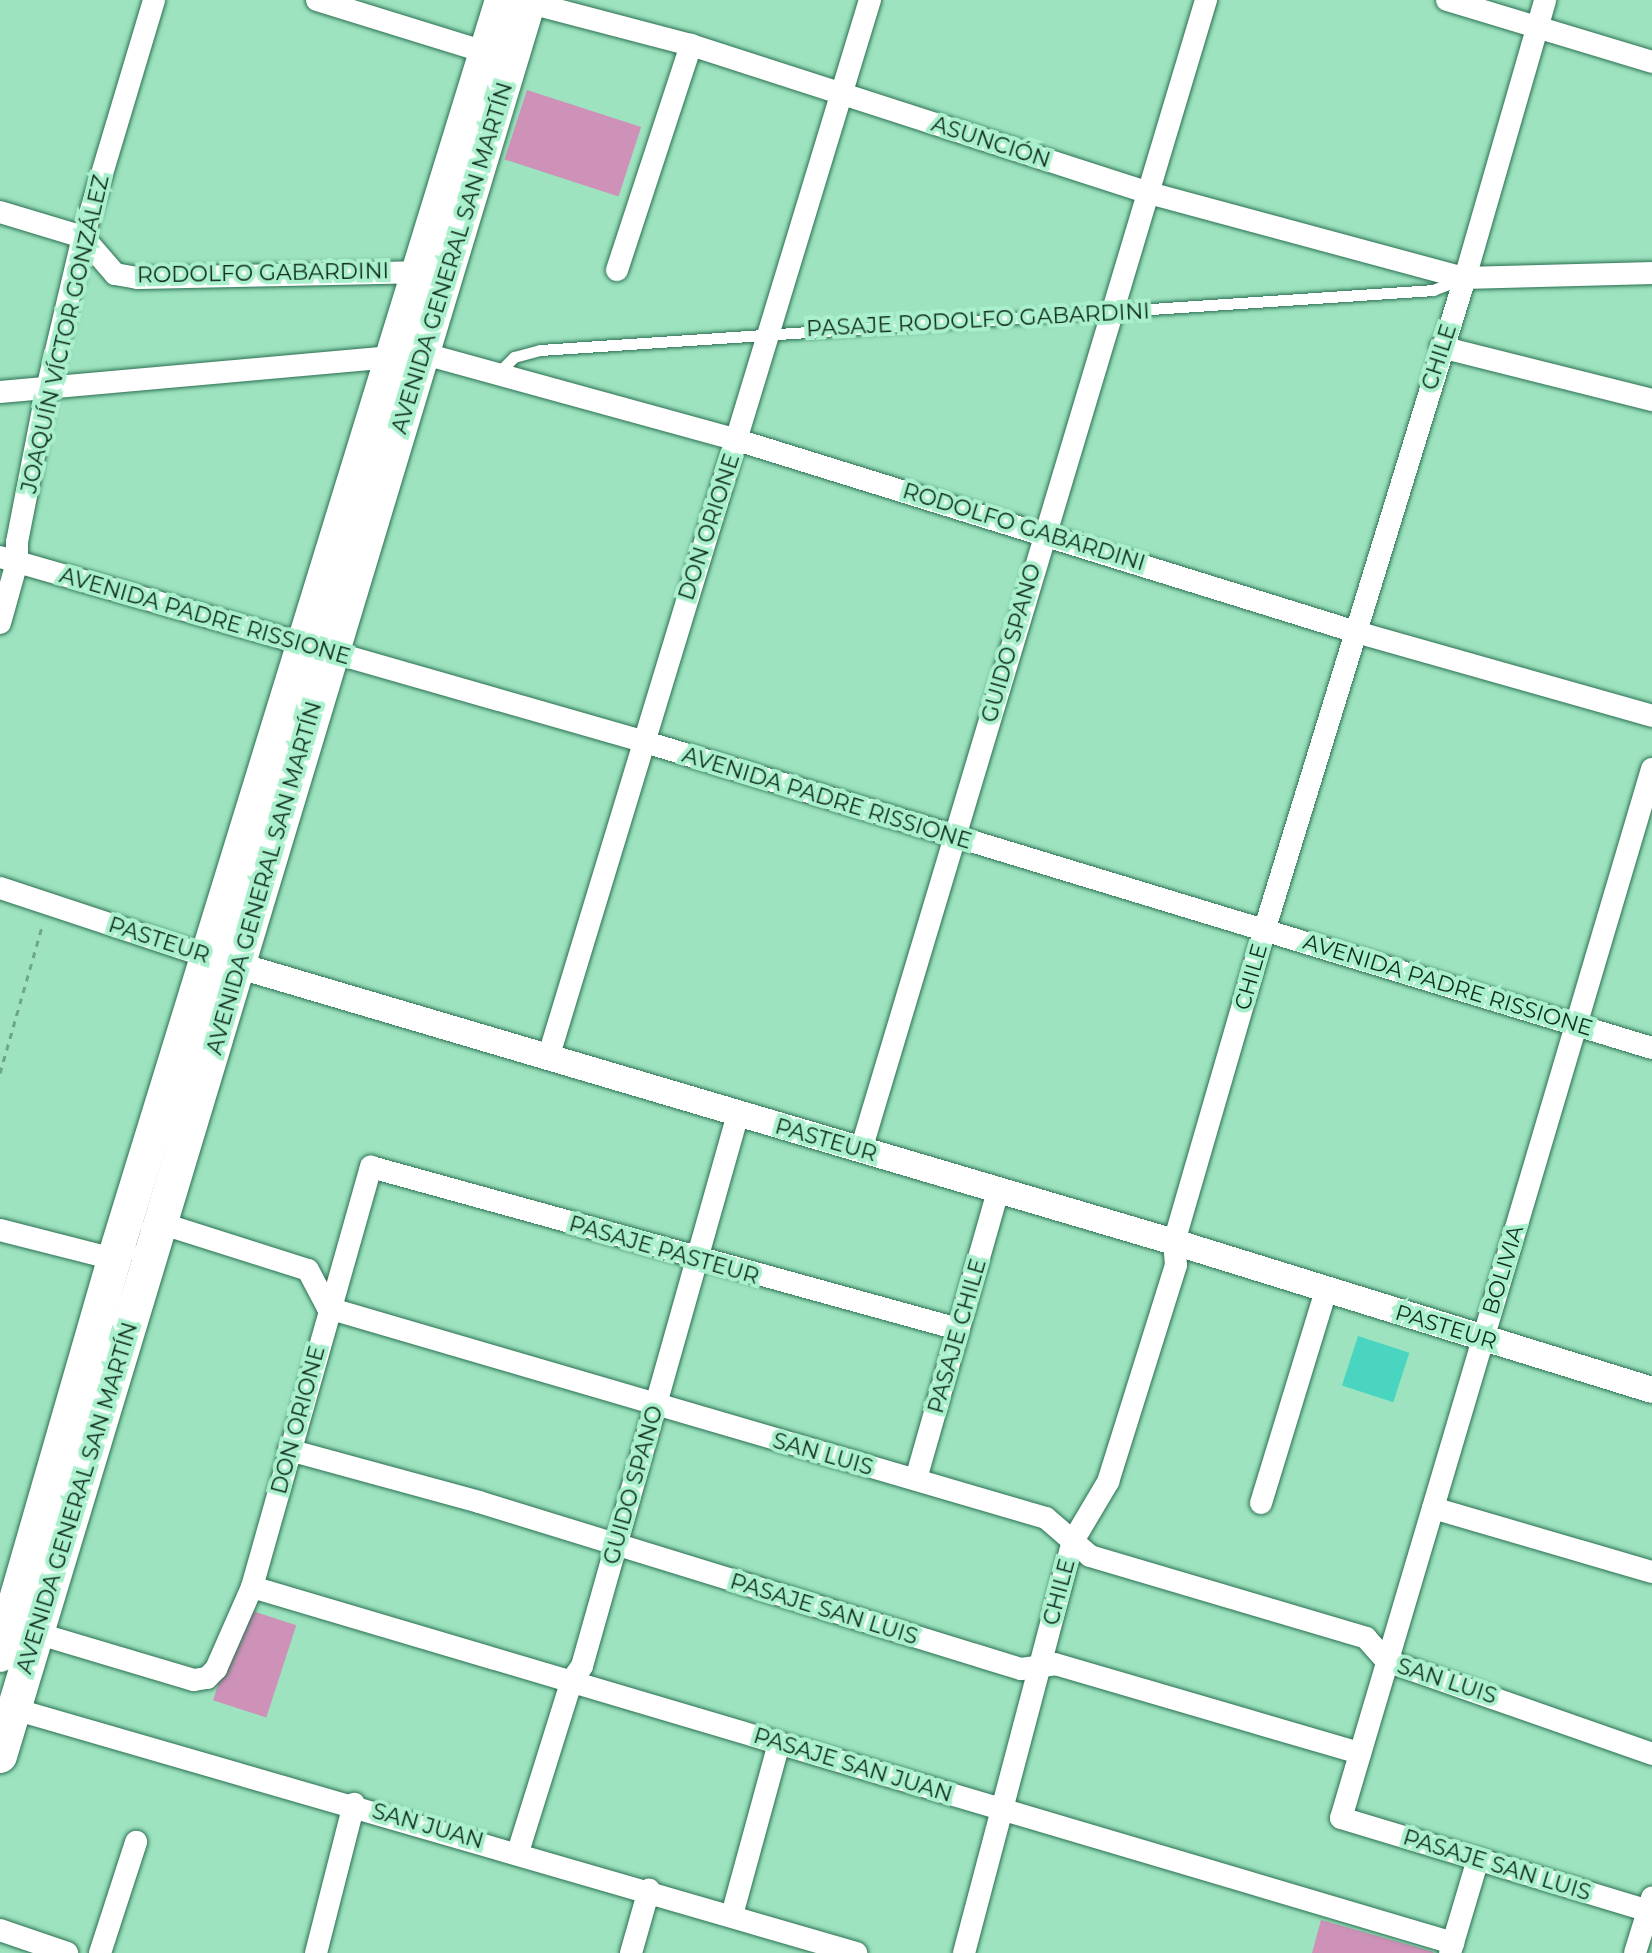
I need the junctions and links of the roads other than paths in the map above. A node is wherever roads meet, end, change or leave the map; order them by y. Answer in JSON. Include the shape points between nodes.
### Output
{"nodes":[{"id":1,"x":154,"y":0,"type":"edge"},
{"id":2,"x":317,"y":0,"type":"edge"},
{"id":3,"x":870,"y":0,"type":"edge"},
{"id":4,"x":1206,"y":0,"type":"edge"},
{"id":5,"x":1447,"y":0,"type":"edge"},
{"id":6,"x":1545,"y":0,"type":"edge"},
{"id":7,"x":519,"y":1,"type":"edge"},
{"id":8,"x":1536,"y":28,"type":"junction"},
{"id":9,"x":691,"y":45,"type":"junction"},
{"id":10,"x":498,"y":56,"type":"junction"},
{"id":11,"x":1652,"y":62,"type":"edge"},
{"id":12,"x":843,"y":94,"type":"junction"},
{"id":13,"x":1149,"y":193,"type":"junction"},
{"id":14,"x":0,"y":212,"type":"edge"},
{"id":15,"x":83,"y":237,"type":"junction"},
{"id":16,"x":617,"y":270,"type":"dead end"},
{"id":17,"x":1652,"y":273,"type":"edge"},
{"id":18,"x":435,"y":274,"type":"junction"},
{"id":19,"x":1465,"y":278,"type":"junction"},
{"id":20,"x":1111,"y":313,"type":"junction"},
{"id":21,"x":770,"y":331,"type":"junction"},
{"id":22,"x":1441,"y":347,"type":"junction"},
{"id":23,"x":409,"y":357,"type":"junction"},
{"id":24,"x":497,"y":375,"type":"junction"},
{"id":25,"x":47,"y":389,"type":"junction"},
{"id":26,"x":0,"y":392,"type":"edge"},
{"id":27,"x":1652,"y":400,"type":"edge"},
{"id":28,"x":737,"y":440,"type":"junction"},
{"id":29,"x":1044,"y":532,"type":"junction"},
{"id":30,"x":9,"y":559,"type":"edge"},
{"id":31,"x":0,"y":623,"type":"edge"},
{"id":32,"x":1356,"y":632,"type":"junction"},
{"id":33,"x":318,"y":649,"type":"junction"},
{"id":34,"x":1652,"y":716,"type":"edge"},
{"id":35,"x":642,"y":741,"type":"junction"},
{"id":36,"x":1652,"y":769,"type":"edge"},
{"id":37,"x":955,"y":838,"type":"junction"},
{"id":38,"x":0,"y":888,"type":"edge"},
{"id":39,"x":1265,"y":928,"type":"junction"},
{"id":40,"x":224,"y":962,"type":"junction"},
{"id":41,"x":1577,"y":1025,"type":"junction"},
{"id":42,"x":1652,"y":1048,"type":"edge"},
{"id":43,"x":549,"y":1055,"type":"junction"},
{"id":44,"x":738,"y":1114,"type":"junction"},
{"id":45,"x":861,"y":1150,"type":"junction"},
{"id":46,"x":371,"y":1167,"type":"joint"},
{"id":47,"x":998,"y":1192,"type":"junction"},
{"id":48,"x":160,"y":1223,"type":"junction"},
{"id":49,"x":0,"y":1230,"type":"edge"},
{"id":50,"x":1174,"y":1242,"type":"junction"},
{"id":51,"x":114,"y":1259,"type":"junction"},
{"id":52,"x":698,"y":1261,"type":"junction"},
{"id":53,"x":1326,"y":1291,"type":"junction"},
{"id":54,"x":328,"y":1308,"type":"junction"},
{"id":55,"x":958,"y":1329,"type":"junction"},
{"id":56,"x":1483,"y":1338,"type":"junction"},
{"id":57,"x":1652,"y":1390,"type":"edge"},
{"id":58,"x":655,"y":1407,"type":"junction"},
{"id":59,"x":289,"y":1450,"type":"junction"},
{"id":60,"x":916,"y":1479,"type":"junction"},
{"id":61,"x":1261,"y":1503,"type":"dead end"},
{"id":62,"x":1433,"y":1508,"type":"junction"},
{"id":63,"x":1073,"y":1541,"type":"junction"},
{"id":64,"x":615,"y":1546,"type":"junction"},
{"id":65,"x":1652,"y":1572,"type":"edge"},
{"id":66,"x":252,"y":1587,"type":"junction"},
{"id":67,"x":17,"y":1619,"type":"edge"},
{"id":68,"x":0,"y":1655,"type":"edge"},
{"id":69,"x":1387,"y":1661,"type":"junction"},
{"id":70,"x":1039,"y":1666,"type":"junction"},
{"id":71,"x":572,"y":1680,"type":"junction"},
{"id":72,"x":7,"y":1714,"type":"edge"},
{"id":73,"x":779,"y":1743,"type":"junction"},
{"id":74,"x":1360,"y":1753,"type":"junction"},
{"id":75,"x":1652,"y":1754,"type":"edge"},
{"id":76,"x":0,"y":1756,"type":"edge"},
{"id":77,"x":354,"y":1804,"type":"junction"},
{"id":78,"x":1002,"y":1809,"type":"junction"},
{"id":79,"x":1341,"y":1818,"type":"joint"},
{"id":80,"x":136,"y":1842,"type":"dead end"},
{"id":81,"x":518,"y":1852,"type":"junction"},
{"id":82,"x":1478,"y":1859,"type":"junction"},
{"id":83,"x":649,"y":1890,"type":"junction"},
{"id":84,"x":1651,"y":1907,"type":"edge"},
{"id":85,"x":732,"y":1915,"type":"junction"},
{"id":86,"x":0,"y":1930,"type":"edge"},
{"id":87,"x":1451,"y":1948,"type":"edge"},
{"id":88,"x":67,"y":1953,"type":"edge"},
{"id":89,"x":100,"y":1953,"type":"edge"},
{"id":90,"x":316,"y":1953,"type":"edge"},
{"id":91,"x":631,"y":1953,"type":"edge"},
{"id":92,"x":856,"y":1953,"type":"edge"},
{"id":93,"x":964,"y":1953,"type":"edge"},
{"id":94,"x":1635,"y":1953,"type":"edge"}],
"edges":[{"from":1,"to":15,"type":"street","name":"JOAQUÍN VÍCTOR GONZÁLEZ"},
{"from":2,"to":10,"type":"street"},
{"from":3,"to":12,"type":"street","name":"DON ORIONE"},
{"from":4,"to":13,"type":"street","name":"GUIDO SPANO"},
{"from":5,"to":8,"type":"street"},
{"from":6,"to":8,"type":"street","name":"CHILE"},
{"from":7,"to":9,"type":"street","name":"ASUNCIÓN"},
{"from":7,"to":10,"type":"main road","name":"AVENIDA GENERAL SAN MARTÍN"},
{"from":8,"to":11,"type":"street"},
{"from":8,"to":19,"type":"street","name":"CHILE"},
{"from":9,"to":12,"type":"street","name":"ASUNCIÓN"},
{"from":9,"to":16,"type":"street"},
{"from":10,"to":18,"type":"main road","name":"AVENIDA GENERAL SAN MARTÍN"},
{"from":12,"to":13,"type":"street","name":"ASUNCIÓN"},
{"from":12,"to":21,"type":"street","name":"DON ORIONE"},
{"from":13,"to":19,"type":"street","name":"ASUNCIÓN"},
{"from":13,"to":20,"type":"street","name":"GUIDO SPANO"},
{"from":14,"to":15,"type":"street"},
{"from":15,"to":18,"type":"street","name":"RODOLFO GABARDINI","via":[[115,274],[138,278]]},
{"from":15,"to":25,"type":"street","name":"JOAQUÍN VÍCTOR GONZÁLEZ"},
{"from":17,"to":19,"type":"street","name":"ASUNCIÓN"},
{"from":18,"to":23,"type":"main road","name":"AVENIDA GENERAL SAN MARTÍN"},
{"from":19,"to":20,"type":"lane","name":"PASAJE RODOLFO GABARDINI","via":[[1433,290]]},
{"from":19,"to":22,"type":"street","name":"CHILE"},
{"from":20,"to":21,"type":"lane","name":"PASAJE RODOLFO GABARDINI"},
{"from":20,"to":29,"type":"street","name":"GUIDO SPANO"},
{"from":21,"to":24,"type":"lane","name":"PASAJE RODOLFO GABARDINI","via":[[540,350],[514,357]]},
{"from":21,"to":28,"type":"street","name":"DON ORIONE"},
{"from":22,"to":27,"type":"street"},
{"from":22,"to":32,"type":"street","name":"CHILE"},
{"from":23,"to":24,"type":"street","name":"RODOLFO GABARDINI"},
{"from":23,"to":25,"type":"street"},
{"from":23,"to":33,"type":"main road","name":"AVENIDA GENERAL SAN MARTÍN"},
{"from":24,"to":28,"type":"street","name":"RODOLFO GABARDINI"},
{"from":25,"to":26,"type":"street"},
{"from":25,"to":30,"type":"street","name":"JOAQUÍN VÍCTOR GONZÁLEZ","via":[[17,542]]},
{"from":28,"to":29,"type":"street","name":"RODOLFO GABARDINI"},
{"from":28,"to":35,"type":"street","name":"DON ORIONE"},
{"from":29,"to":32,"type":"street","name":"RODOLFO GABARDINI"},
{"from":29,"to":37,"type":"street","name":"GUIDO SPANO"},
{"from":30,"to":31,"type":"street","name":"JOAQUÍN VÍCTOR GONZÁLEZ"},
{"from":30,"to":33,"type":"street","name":"AVENIDA PADRE RISSIONE"},
{"from":32,"to":34,"type":"street","name":"RODOLFO GABARDINI"},
{"from":32,"to":39,"type":"street","name":"CHILE"},
{"from":33,"to":35,"type":"street","name":"AVENIDA PADRE RISSIONE"},
{"from":33,"to":40,"type":"main road","name":"AVENIDA GENERAL SAN MARTÍN"},
{"from":35,"to":37,"type":"street","name":"AVENIDA PADRE RISSIONE"},
{"from":35,"to":43,"type":"street","name":"DON ORIONE"},
{"from":36,"to":41,"type":"street","name":"BOLIVIA"},
{"from":37,"to":39,"type":"street","name":"AVENIDA PADRE RISSIONE"},
{"from":37,"to":45,"type":"street","name":"GUIDO SPANO"},
{"from":38,"to":40,"type":"street","name":"PASTEUR"},
{"from":39,"to":41,"type":"street","name":"AVENIDA PADRE RISSIONE"},
{"from":39,"to":50,"type":"street","name":"CHILE"},
{"from":40,"to":43,"type":"street","name":"PASTEUR"},
{"from":40,"to":48,"type":"main road","name":"AVENIDA GENERAL SAN MARTÍN"},
{"from":40,"to":51,"type":"main road","name":"AVENIDA GENERAL SAN MARTÍN"},
{"from":41,"to":42,"type":"street","name":"AVENIDA PADRE RISSIONE"},
{"from":41,"to":56,"type":"street","name":"BOLIVIA"},
{"from":43,"to":44,"type":"street","name":"PASTEUR"},
{"from":44,"to":45,"type":"street","name":"PASTEUR"},
{"from":44,"to":52,"type":"street","name":"GUIDO SPANO"},
{"from":45,"to":47,"type":"street","name":"PASTEUR"},
{"from":46,"to":52,"type":"street","name":"PASAJE PASTEUR"},
{"from":46,"to":54,"type":"street","name":"DON ORIONE"},
{"from":47,"to":50,"type":"street","name":"PASTEUR"},
{"from":47,"to":55,"type":"street","name":"PASAJE CHILE"},
{"from":48,"to":51,"type":"street"},
{"from":48,"to":54,"type":"street","via":[[308,1270]]},
{"from":48,"to":67,"type":"main road","name":"AVENIDA GENERAL SAN MARTÍN"},
{"from":49,"to":51,"type":"street"},
{"from":50,"to":53,"type":"street","name":"PASTEUR"},
{"from":50,"to":63,"type":"street","name":"CHILE","via":[[1176,1265],[1108,1482]]},
{"from":51,"to":67,"type":"main road","name":"AVENIDA GENERAL SAN MARTÍN"},
{"from":52,"to":55,"type":"street","name":"PASAJE PASTEUR"},
{"from":52,"to":58,"type":"street","name":"GUIDO SPANO"},
{"from":53,"to":56,"type":"street","name":"PASTEUR"},
{"from":53,"to":61,"type":"street"},
{"from":54,"to":58,"type":"street","name":"SAN LUIS"},
{"from":54,"to":59,"type":"street","name":"DON ORIONE"},
{"from":55,"to":60,"type":"street","name":"PASAJE CHILE"},
{"from":56,"to":57,"type":"street","name":"PASTEUR"},
{"from":56,"to":62,"type":"street","name":"BOLIVIA"},
{"from":58,"to":60,"type":"street","name":"SAN LUIS"},
{"from":58,"to":64,"type":"street","name":"GUIDO SPANO"},
{"from":59,"to":64,"type":"street","name":"PASAJE SAN LUIS"},
{"from":59,"to":66,"type":"street","name":"DON ORIONE"},
{"from":60,"to":63,"type":"street","name":"SAN LUIS","via":[[1046,1518]]},
{"from":62,"to":65,"type":"street"},
{"from":62,"to":69,"type":"street","name":"BOLIVIA"},
{"from":63,"to":69,"type":"street","name":"SAN LUIS","via":[[1090,1556],[1366,1638]]},
{"from":63,"to":70,"type":"street","name":"CHILE"},
{"from":64,"to":70,"type":"street","name":"PASAJE SAN LUIS","via":[[1021,1669]]},
{"from":64,"to":71,"type":"street","name":"GUIDO SPANO","via":[[582,1666]]},
{"from":66,"to":67,"type":"street","name":"DON ORIONE","via":[[216,1669],[207,1678],[194,1680]]},
{"from":66,"to":71,"type":"street","name":"PASAJE SAN JUAN"},
{"from":67,"to":68,"type":"main road","name":"AVENIDA GENERAL SAN MARTÍN"},
{"from":67,"to":72,"type":"main road","name":"AVENIDA GENERAL SAN MARTÍN"},
{"from":69,"to":74,"type":"street","name":"BOLIVIA"},
{"from":69,"to":75,"type":"street","name":"SAN LUIS"},
{"from":70,"to":74,"type":"street","name":"PASAJE SAN LUIS","via":[[1055,1664]]},
{"from":70,"to":78,"type":"street","name":"CHILE"},
{"from":71,"to":73,"type":"street","name":"PASAJE SAN JUAN"},
{"from":71,"to":81,"type":"street","name":"GUIDO SPANO"},
{"from":72,"to":76,"type":"main road","name":"AVENIDA GENERAL SAN MARTÍN"},
{"from":72,"to":77,"type":"street","name":"SAN JUAN"},
{"from":73,"to":78,"type":"street","name":"PASAJE SAN JUAN"},
{"from":73,"to":85,"type":"street"},
{"from":74,"to":79,"type":"street","name":"BOLIVIA"},
{"from":77,"to":81,"type":"street","name":"SAN JUAN"},
{"from":77,"to":90,"type":"street"},
{"from":78,"to":87,"type":"street","name":"PASAJE SAN JUAN"},
{"from":78,"to":93,"type":"street","name":"CHILE"},
{"from":79,"to":82,"type":"street","name":"PASAJE SAN LUIS"},
{"from":80,"to":89,"type":"street"},
{"from":81,"to":83,"type":"street","name":"SAN JUAN"},
{"from":82,"to":84,"type":"street","name":"PASAJE SAN LUIS"},
{"from":82,"to":87,"type":"street"},
{"from":83,"to":85,"type":"street","name":"SAN JUAN"},
{"from":83,"to":91,"type":"street"},
{"from":84,"to":94,"type":"street"},
{"from":85,"to":92,"type":"street","name":"SAN JUAN"},
{"from":86,"to":88,"type":"street"}]}
